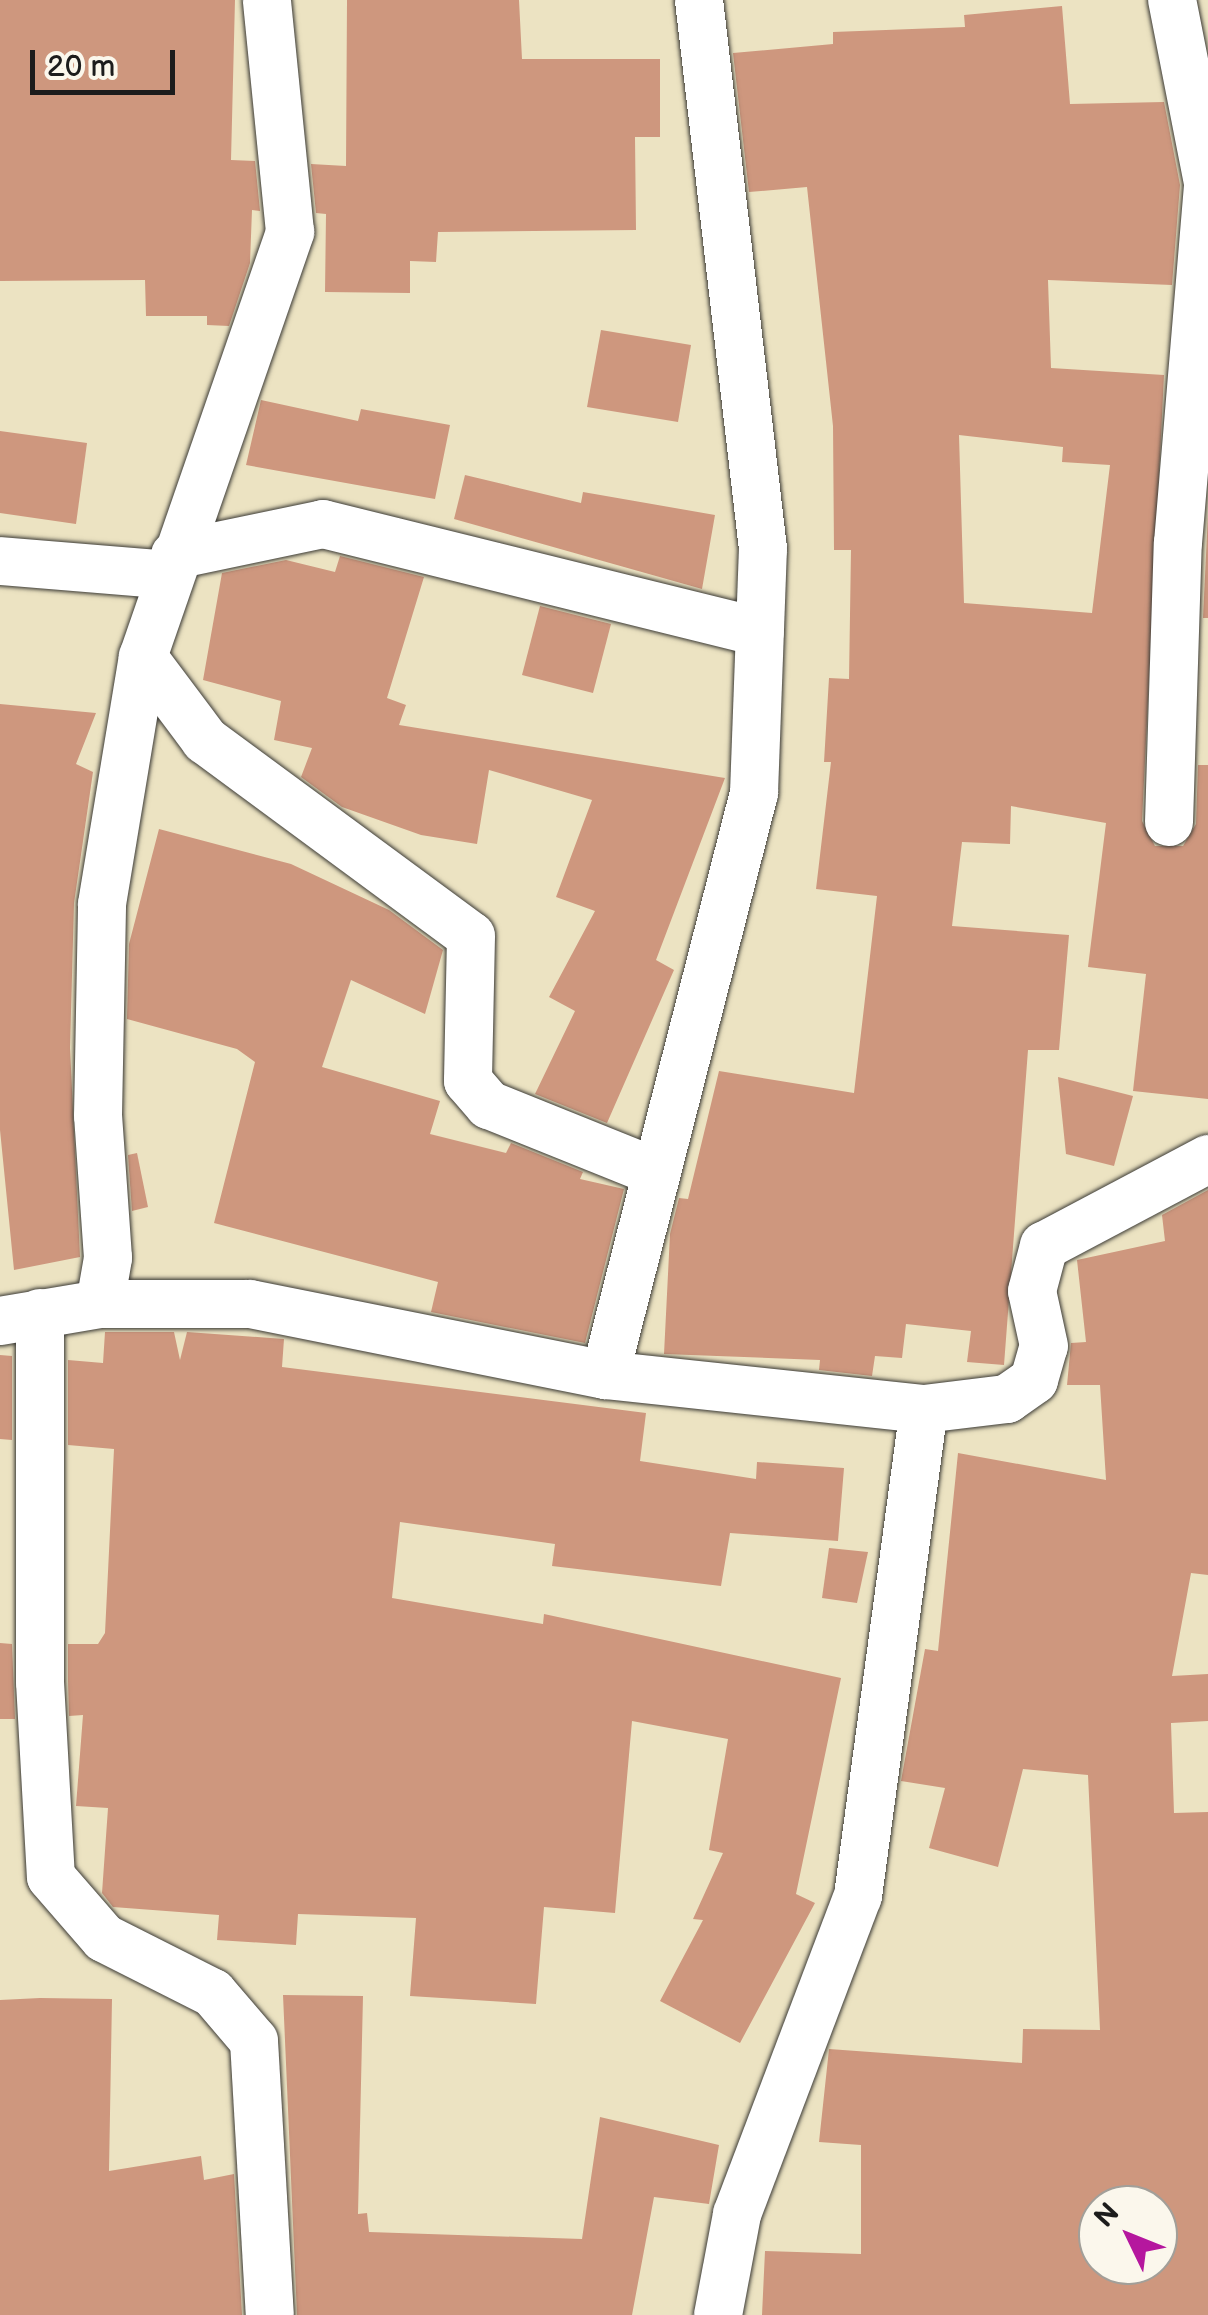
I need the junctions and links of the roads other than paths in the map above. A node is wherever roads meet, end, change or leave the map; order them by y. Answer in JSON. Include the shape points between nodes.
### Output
{"nodes":[{"id":1,"x":266,"y":0,"type":"edge"},
{"id":2,"x":700,"y":0,"type":"edge"},
{"id":3,"x":1172,"y":0,"type":"edge"},
{"id":4,"x":206,"y":470,"type":"junction"},
{"id":5,"x":260,"y":534,"type":"junction"},
{"id":6,"x":0,"y":561,"type":"edge"},
{"id":7,"x":172,"y":566,"type":"junction"},
{"id":8,"x":760,"y":632,"type":"junction"},
{"id":9,"x":143,"y":658,"type":"junction"},
{"id":10,"x":1169,"y":822,"type":"dead end"},
{"id":11,"x":1208,"y":1159,"type":"edge"},
{"id":12,"x":650,"y":1170,"type":"junction"},
{"id":13,"x":100,"y":1304,"type":"junction"},
{"id":14,"x":20,"y":1317,"type":"edge"},
{"id":15,"x":605,"y":1376,"type":"junction"},
{"id":16,"x":924,"y":1410,"type":"junction"},
{"id":17,"x":270,"y":2315,"type":"edge"},
{"id":18,"x":718,"y":2315,"type":"edge"}],
"edges":[{"from":1,"to":4,"type":"street","via":[[290,232]]},
{"from":2,"to":8,"type":"street","via":[[746,352],[763,549]]},
{"from":3,"to":10,"type":"street","via":[[1208,183],[1178,543]]},
{"from":4,"to":5,"type":"street"},
{"from":4,"to":7,"type":"street"},
{"from":5,"to":7,"type":"street"},
{"from":5,"to":8,"type":"street","via":[[323,524]]},
{"from":6,"to":7,"type":"street"},
{"from":7,"to":9,"type":"street"},
{"from":8,"to":12,"type":"street","via":[[754,793]]},
{"from":9,"to":12,"type":"street","via":[[205,740],[471,936],[468,1081],[489,1105]]},
{"from":9,"to":13,"type":"street","via":[[102,904],[98,1116],[108,1258]]},
{"from":11,"to":16,"type":"street","via":[[1044,1246],[1032,1291],[1044,1346],[1034,1380],[1007,1399]]},
{"from":12,"to":15,"type":"street"},
{"from":13,"to":14,"type":"street"},
{"from":13,"to":15,"type":"street","via":[[250,1304]]},
{"from":14,"to":17,"type":"street","via":[[51,1877],[104,1938],[213,1992],[254,2041]]},
{"from":15,"to":16,"type":"street"},
{"from":16,"to":18,"type":"street","via":[[858,1896],[737,2214]]}]}
